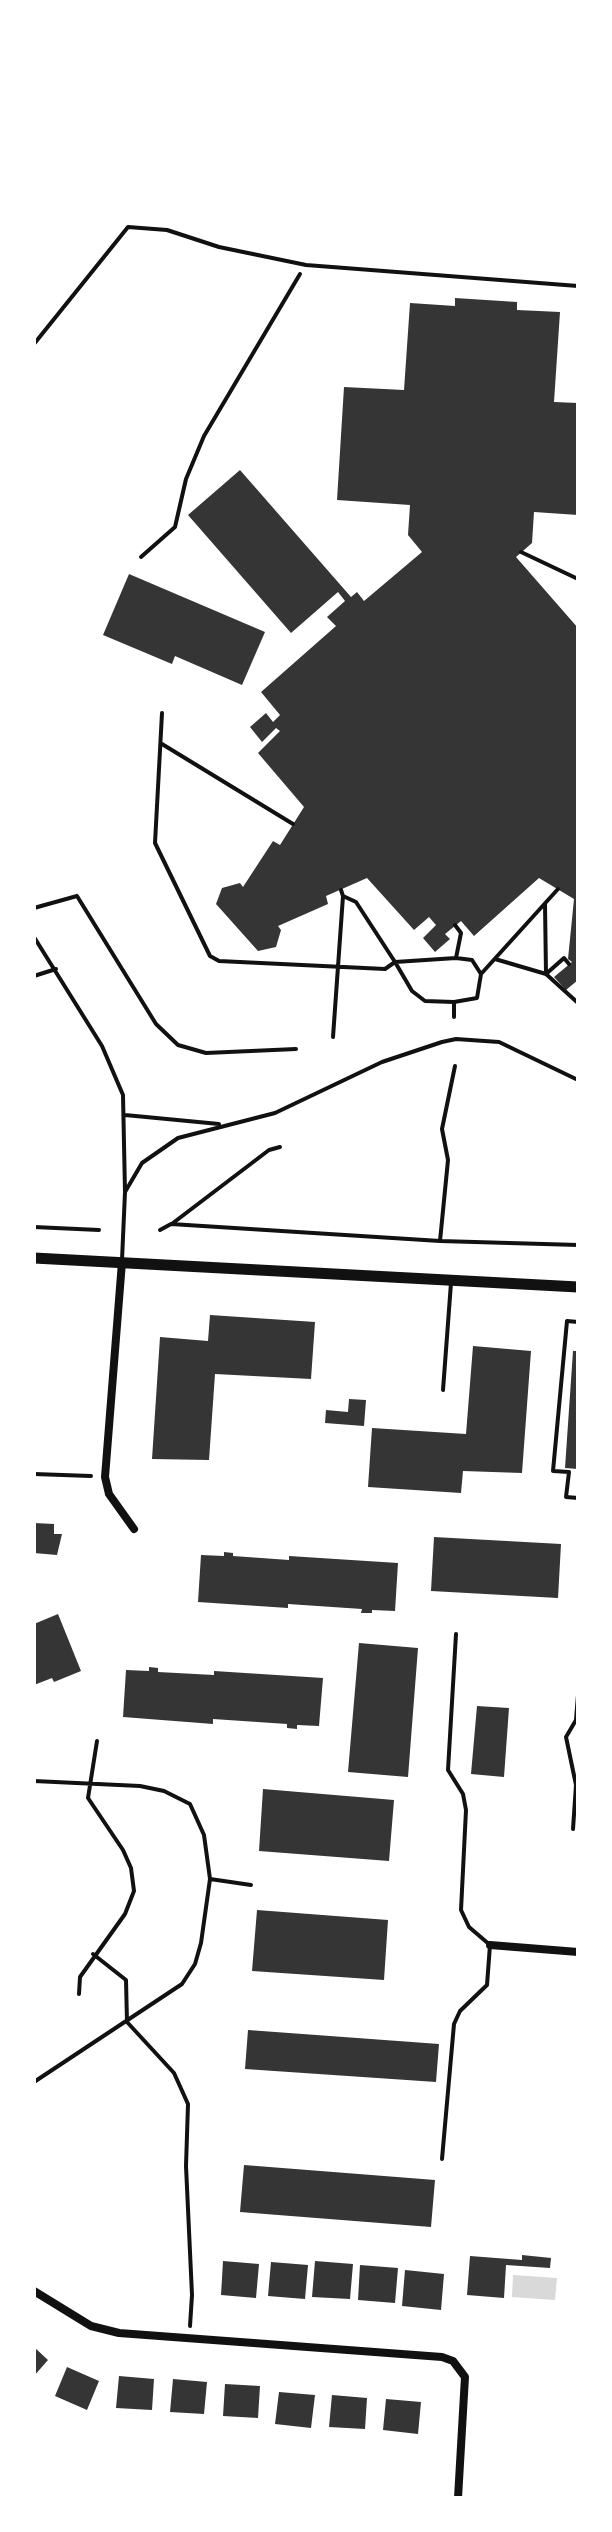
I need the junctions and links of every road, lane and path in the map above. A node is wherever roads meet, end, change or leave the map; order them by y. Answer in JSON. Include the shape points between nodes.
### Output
{"nodes":[{"id":1,"x":306,"y":265,"type":"junction"},
{"id":2,"x":578,"y":286,"type":"edge"},
{"id":3,"x":34,"y":344,"type":"edge"},
{"id":4,"x":521,"y":552,"type":"dead end"},
{"id":5,"x":141,"y":557,"type":"dead end"},
{"id":6,"x":578,"y":579,"type":"edge"},
{"id":7,"x":162,"y":713,"type":"dead end"},
{"id":8,"x":161,"y":743,"type":"junction"},
{"id":9,"x":293,"y":824,"type":"dead end"},
{"id":10,"x":558,"y":889,"type":"dead end"},
{"id":11,"x":545,"y":903,"type":"junction"},
{"id":12,"x":34,"y":908,"type":"edge"},
{"id":13,"x":455,"y":925,"type":"dead end"},
{"id":14,"x":34,"y":937,"type":"edge"},
{"id":15,"x":456,"y":958,"type":"junction"},
{"id":16,"x":495,"y":959,"type":"junction"},
{"id":17,"x":395,"y":962,"type":"junction"},
{"id":18,"x":569,"y":964,"type":"dead end"},
{"id":19,"x":338,"y":967,"type":"junction"},
{"id":20,"x":56,"y":969,"type":"junction"},
{"id":21,"x":481,"y":974,"type":"junction"},
{"id":22,"x":546,"y":974,"type":"junction"},
{"id":23,"x":34,"y":976,"type":"edge"},
{"id":24,"x":454,"y":1002,"type":"junction"},
{"id":25,"x":578,"y":1003,"type":"edge"},
{"id":26,"x":454,"y":1017,"type":"dead end"},
{"id":27,"x":333,"y":1037,"type":"dead end"},
{"id":28,"x":296,"y":1049,"type":"dead end"},
{"id":29,"x":455,"y":1066,"type":"dead end"},
{"id":30,"x":578,"y":1080,"type":"edge"},
{"id":31,"x":125,"y":1115,"type":"junction"},
{"id":32,"x":221,"y":1124,"type":"junction"},
{"id":33,"x":280,"y":1147,"type":"dead end"},
{"id":34,"x":125,"y":1192,"type":"junction"},
{"id":35,"x":171,"y":1224,"type":"junction"},
{"id":36,"x":34,"y":1227,"type":"edge"},
{"id":37,"x":99,"y":1230,"type":"dead end"},
{"id":38,"x":160,"y":1230,"type":"dead end"},
{"id":39,"x":440,"y":1241,"type":"junction"},
{"id":40,"x":578,"y":1245,"type":"edge"},
{"id":41,"x":34,"y":1258,"type":"edge"},
{"id":42,"x":122,"y":1262,"type":"junction"},
{"id":43,"x":451,"y":1283,"type":"junction"},
{"id":44,"x":578,"y":1287,"type":"edge"},
{"id":45,"x":578,"y":1322,"type":"edge"},
{"id":46,"x":443,"y":1390,"type":"dead end"},
{"id":47,"x":34,"y":1474,"type":"edge"},
{"id":48,"x":105,"y":1477,"type":"junction"},
{"id":49,"x":578,"y":1498,"type":"edge"},
{"id":50,"x":134,"y":1529,"type":"dead end"},
{"id":51,"x":456,"y":1634,"type":"dead end"},
{"id":52,"x":578,"y":1695,"type":"edge"},
{"id":53,"x":97,"y":1741,"type":"dead end"},
{"id":54,"x":34,"y":1781,"type":"edge"},
{"id":55,"x":89,"y":1784,"type":"junction"},
{"id":56,"x":573,"y":1829,"type":"dead end"},
{"id":57,"x":210,"y":1879,"type":"junction"},
{"id":58,"x":251,"y":1885,"type":"dead end"},
{"id":59,"x":490,"y":1945,"type":"junction"},
{"id":60,"x":578,"y":1952,"type":"edge"},
{"id":61,"x":93,"y":1954,"type":"junction"},
{"id":62,"x":79,"y":1994,"type":"dead end"},
{"id":63,"x":127,"y":2022,"type":"junction"},
{"id":64,"x":34,"y":2082,"type":"edge"},
{"id":65,"x":442,"y":2159,"type":"dead end"},
{"id":66,"x":34,"y":2291,"type":"edge"},
{"id":67,"x":189,"y":2338,"type":"junction"},
{"id":68,"x":458,"y":2498,"type":"edge"}],
"edges":[{"from":1,"to":2,"type":"lane"},
{"from":1,"to":3,"type":"lane","via":[[167,230],[128,227]]},
{"from":1,"to":5,"type":"path","via":[[204,436],[186,479],[175,527]]},
{"from":4,"to":6,"type":"path"},
{"from":7,"to":8,"type":"path"},
{"from":8,"to":9,"type":"path"},
{"from":8,"to":19,"type":"path","via":[[155,843],[210,956],[219,961]]},
{"from":10,"to":11,"type":"path"},
{"from":11,"to":16,"type":"path"},
{"from":11,"to":22,"type":"path"},
{"from":12,"to":28,"type":"lane","via":[[77,896],[140,1001],[178,1045],[206,1053]]},
{"from":13,"to":15,"type":"path","via":[[461,933]]},
{"from":14,"to":20,"type":"lane"},
{"from":15,"to":17,"type":"path"},
{"from":15,"to":21,"type":"path","via":[[472,960]]},
{"from":16,"to":21,"type":"path"},
{"from":16,"to":22,"type":"path"},
{"from":17,"to":19,"type":"path","via":[[385,969]]},
{"from":17,"to":19,"type":"path","via":[[356,902],[342,893]]},
{"from":17,"to":24,"type":"path","via":[[412,991],[425,1001]]},
{"from":18,"to":22,"type":"path","via":[[564,958]]},
{"from":19,"to":27,"type":"path"},
{"from":20,"to":23,"type":"lane"},
{"from":20,"to":31,"type":"lane","via":[[111,1063]]},
{"from":21,"to":24,"type":"path","via":[[477,998]]},
{"from":22,"to":25,"type":"path"},
{"from":24,"to":26,"type":"path"},
{"from":29,"to":39,"type":"path","via":[[442,1129],[448,1160]]},
{"from":30,"to":32,"type":"lane","via":[[499,1042],[456,1039],[382,1062],[275,1113]]},
{"from":31,"to":32,"type":"lane"},
{"from":31,"to":34,"type":"lane"},
{"from":32,"to":34,"type":"lane","via":[[155,1150]]},
{"from":33,"to":35,"type":"path"},
{"from":34,"to":42,"type":"lane"},
{"from":35,"to":38,"type":"path"},
{"from":35,"to":39,"type":"path"},
{"from":36,"to":37,"type":"path"},
{"from":39,"to":40,"type":"path"},
{"from":41,"to":42,"type":"street"},
{"from":42,"to":43,"type":"street"},
{"from":42,"to":48,"type":"street"},
{"from":43,"to":44,"type":"street"},
{"from":43,"to":46,"type":"lane"},
{"from":45,"to":49,"type":"lane","via":[[567,1321],[553,1471],[569,1472],[566,1497]]},
{"from":47,"to":48,"type":"path"},
{"from":48,"to":50,"type":"street","via":[[109,1494]]},
{"from":51,"to":59,"type":"lane","via":[[448,1770],[466,1810],[461,1910],[469,1927]]},
{"from":52,"to":56,"type":"path","via":[[576,1720],[566,1737],[576,1785]]},
{"from":53,"to":55,"type":"path"},
{"from":54,"to":55,"type":"path"},
{"from":55,"to":57,"type":"path","via":[[140,1786],[190,1804],[204,1835]]},
{"from":55,"to":61,"type":"path","via":[[88,1798],[123,1850],[134,1891],[125,1914]]},
{"from":57,"to":58,"type":"path"},
{"from":57,"to":63,"type":"path","via":[[201,1943],[190,1974]]},
{"from":59,"to":60,"type":"street"},
{"from":59,"to":65,"type":"lane","via":[[487,1985],[454,2024]]},
{"from":61,"to":62,"type":"path","via":[[80,1977]]},
{"from":61,"to":63,"type":"path","via":[[126,1980]]},
{"from":63,"to":64,"type":"path"},
{"from":63,"to":67,"type":"path","via":[[174,2073],[188,2104]]},
{"from":66,"to":67,"type":"street","via":[[91,2326]]},
{"from":67,"to":68,"type":"street","via":[[442,2357],[461,2368],[465,2385]]}]}
